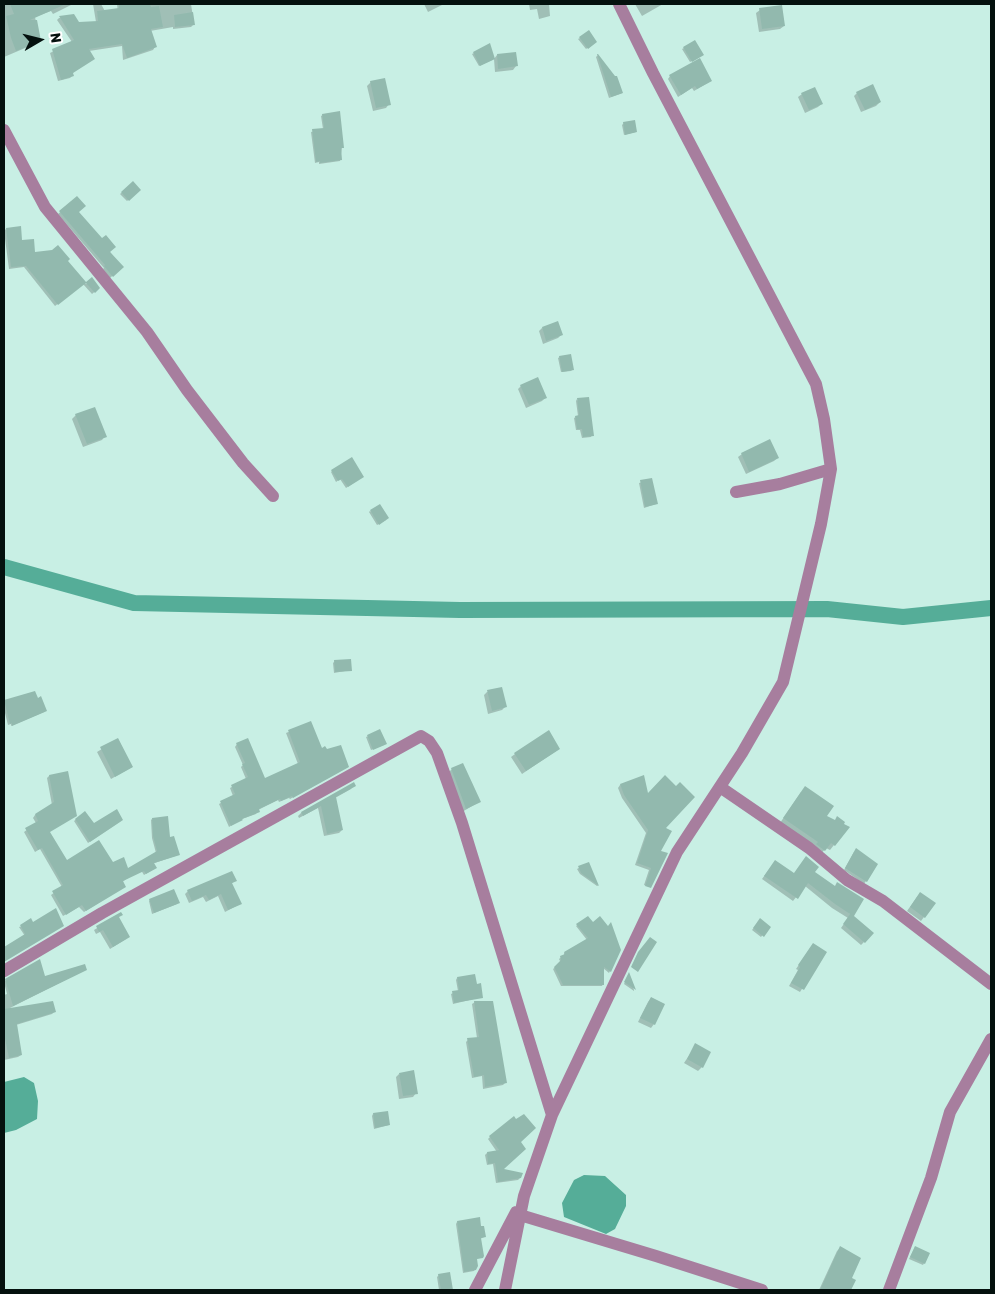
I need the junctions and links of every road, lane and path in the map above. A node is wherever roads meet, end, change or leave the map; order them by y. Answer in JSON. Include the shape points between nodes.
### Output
{"nodes":[{"id":1,"x":619,"y":4,"type":"edge"},
{"id":2,"x":4,"y":130,"type":"edge"},
{"id":3,"x":831,"y":469,"type":"junction"},
{"id":4,"x":736,"y":492,"type":"dead end"},
{"id":5,"x":272,"y":496,"type":"dead end"},
{"id":6,"x":720,"y":787,"type":"junction"},
{"id":7,"x":4,"y":972,"type":"edge"},
{"id":8,"x":991,"y":984,"type":"edge"},
{"id":9,"x":991,"y":1039,"type":"edge"},
{"id":10,"x":552,"y":1115,"type":"junction"},
{"id":11,"x":524,"y":1196,"type":"junction"},
{"id":12,"x":520,"y":1215,"type":"junction"},
{"id":13,"x":476,"y":1290,"type":"edge"},
{"id":14,"x":506,"y":1290,"type":"edge"},
{"id":15,"x":762,"y":1290,"type":"edge"},
{"id":16,"x":889,"y":1290,"type":"edge"}],
"edges":[{"from":1,"to":3,"type":"street","via":[[816,384]]},
{"from":2,"to":5,"type":"street","via":[[45,207],[147,332],[187,390]]},
{"from":3,"to":4,"type":"street","via":[[780,484]]},
{"from":3,"to":6,"type":"street","via":[[783,682]]},
{"from":6,"to":8,"type":"street","via":[[809,848],[847,880],[883,901]]},
{"from":6,"to":10,"type":"street","via":[[677,852]]},
{"from":7,"to":10,"type":"street","via":[[102,913],[422,736],[437,754],[462,823]]},
{"from":9,"to":16,"type":"street","via":[[950,1112]]},
{"from":10,"to":11,"type":"street"},
{"from":11,"to":12,"type":"street"},
{"from":11,"to":13,"type":"street"},
{"from":12,"to":14,"type":"street"},
{"from":12,"to":15,"type":"street"}]}
